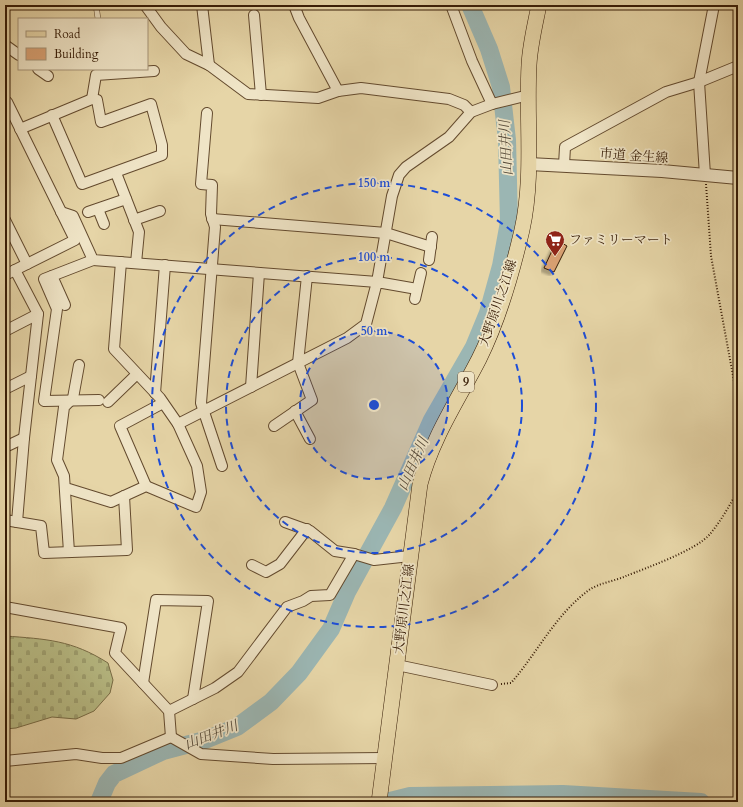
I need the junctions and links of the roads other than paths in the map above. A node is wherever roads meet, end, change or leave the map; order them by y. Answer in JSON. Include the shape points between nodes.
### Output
{"nodes":[{"id":1,"x":96,"y":5,"type":"edge"},
{"id":2,"x":145,"y":5,"type":"edge"},
{"id":3,"x":294,"y":5,"type":"edge"},
{"id":4,"x":451,"y":5,"type":"edge"},
{"id":5,"x":539,"y":5,"type":"edge"},
{"id":6,"x":714,"y":5,"type":"edge"},
{"id":7,"x":199,"y":7,"type":"edge"},
{"id":8,"x":254,"y":15,"type":"dead end"},
{"id":9,"x":98,"y":18,"type":"edge"},
{"id":10,"x":5,"y":45,"type":"edge"},
{"id":11,"x":18,"y":54,"type":"edge"},
{"id":12,"x":210,"y":65,"type":"junction"},
{"id":13,"x":738,"y":66,"type":"edge"},
{"id":14,"x":39,"y":70,"type":"edge"},
{"id":15,"x":154,"y":71,"type":"dead end"},
{"id":16,"x":99,"y":72,"type":"edge"},
{"id":17,"x":48,"y":76,"type":"dead end"},
{"id":18,"x":698,"y":82,"type":"junction"},
{"id":19,"x":338,"y":91,"type":"junction"},
{"id":20,"x":261,"y":95,"type":"junction"},
{"id":21,"x":529,"y":95,"type":"junction"},
{"id":22,"x":92,"y":99,"type":"junction"},
{"id":23,"x":5,"y":103,"type":"edge"},
{"id":24,"x":492,"y":104,"type":"junction"},
{"id":25,"x":471,"y":112,"type":"junction"},
{"id":26,"x":206,"y":113,"type":"dead end"},
{"id":27,"x":52,"y":115,"type":"junction"},
{"id":28,"x":20,"y":129,"type":"junction"},
{"id":29,"x":529,"y":164,"type":"junction"},
{"id":30,"x":564,"y":166,"type":"junction"},
{"id":31,"x":116,"y":173,"type":"junction"},
{"id":32,"x":705,"y":175,"type":"junction"},
{"id":33,"x":738,"y":178,"type":"edge"},
{"id":34,"x":126,"y":200,"type":"junction"},
{"id":35,"x":61,"y":212,"type":"junction"},
{"id":36,"x":160,"y":212,"type":"dead end"},
{"id":37,"x":212,"y":219,"type":"junction"},
{"id":38,"x":5,"y":220,"type":"edge"},
{"id":39,"x":134,"y":220,"type":"junction"},
{"id":40,"x":104,"y":224,"type":"dead end"},
{"id":41,"x":386,"y":233,"type":"junction"},
{"id":42,"x":93,"y":260,"type":"junction"},
{"id":43,"x":429,"y":260,"type":"dead end"},
{"id":44,"x":122,"y":262,"type":"junction"},
{"id":45,"x":136,"y":263,"type":"junction"},
{"id":46,"x":27,"y":264,"type":"junction"},
{"id":47,"x":165,"y":265,"type":"junction"},
{"id":48,"x":212,"y":269,"type":"junction"},
{"id":49,"x":15,"y":270,"type":"junction"},
{"id":50,"x":259,"y":273,"type":"junction"},
{"id":51,"x":420,"y":273,"type":"dead end"},
{"id":52,"x":5,"y":275,"type":"edge"},
{"id":53,"x":52,"y":276,"type":"junction"},
{"id":54,"x":307,"y":276,"type":"junction"},
{"id":55,"x":377,"y":282,"type":"junction"},
{"id":56,"x":65,"y":305,"type":"dead end"},
{"id":57,"x":38,"y":314,"type":"junction"},
{"id":58,"x":5,"y":330,"type":"edge"},
{"id":59,"x":298,"y":363,"type":"junction"},
{"id":60,"x":79,"y":365,"type":"dead end"},
{"id":61,"x":137,"y":374,"type":"junction"},
{"id":62,"x":31,"y":376,"type":"junction"},
{"id":63,"x":251,"y":387,"type":"junction"},
{"id":64,"x":5,"y":389,"type":"edge"},
{"id":65,"x":155,"y":393,"type":"junction"},
{"id":66,"x":70,"y":401,"type":"junction"},
{"id":67,"x":163,"y":403,"type":"junction"},
{"id":68,"x":204,"y":411,"type":"junction"},
{"id":69,"x":295,"y":411,"type":"junction"},
{"id":70,"x":178,"y":424,"type":"junction"},
{"id":71,"x":274,"y":426,"type":"dead end"},
{"id":72,"x":24,"y":438,"type":"junction"},
{"id":73,"x":310,"y":439,"type":"dead end"},
{"id":74,"x":5,"y":447,"type":"edge"},
{"id":75,"x":222,"y":466,"type":"dead end"},
{"id":76,"x":146,"y":486,"type":"junction"},
{"id":77,"x":69,"y":489,"type":"dead end"},
{"id":78,"x":124,"y":496,"type":"junction"},
{"id":79,"x":5,"y":520,"type":"edge"},
{"id":80,"x":17,"y":522,"type":"junction"},
{"id":81,"x":286,"y":522,"type":"dead end"},
{"id":82,"x":307,"y":530,"type":"junction"},
{"id":83,"x":69,"y":552,"type":"junction"},
{"id":84,"x":354,"y":554,"type":"junction"},
{"id":85,"x":410,"y":556,"type":"junction"},
{"id":86,"x":252,"y":565,"type":"dead end"},
{"id":87,"x":5,"y":607,"type":"edge"},
{"id":88,"x":397,"y":665,"type":"junction"},
{"id":89,"x":143,"y":683,"type":"junction"},
{"id":90,"x":492,"y":686,"type":"road end"},
{"id":91,"x":193,"y":699,"type":"junction"},
{"id":92,"x":169,"y":711,"type":"junction"},
{"id":93,"x":171,"y":737,"type":"junction"},
{"id":94,"x":385,"y":758,"type":"junction"},
{"id":95,"x":5,"y":761,"type":"edge"},
{"id":96,"x":379,"y":802,"type":"edge"}],
"edges":[{"from":1,"to":9,"type":"lane"},
{"from":2,"to":12,"type":"street","via":[[186,54]]},
{"from":3,"to":19,"type":"street"},
{"from":4,"to":24,"type":"street","via":[[472,61]]},
{"from":5,"to":21,"type":"main road","name":"大野原川之江線","number":"9","via":[[529,64]]},
{"from":6,"to":18,"type":"street"},
{"from":7,"to":12,"type":"street"},
{"from":8,"to":20,"type":"street","via":[[252,48]]},
{"from":10,"to":11,"type":"street"},
{"from":12,"to":20,"type":"street","via":[[248,94]]},
{"from":13,"to":18,"type":"street"},
{"from":14,"to":17,"type":"street"},
{"from":15,"to":16,"type":"street"},
{"from":16,"to":22,"type":"street","via":[[96,75]]},
{"from":18,"to":30,"type":"street","via":[[666,92],[565,147]]},
{"from":18,"to":32,"type":"street"},
{"from":19,"to":20,"type":"street","via":[[318,98]]},
{"from":19,"to":25,"type":"street","via":[[361,88],[449,99]]},
{"from":21,"to":24,"type":"street"},
{"from":21,"to":29,"type":"main road","name":"大野原川之江線","number":"9"},
{"from":22,"to":27,"type":"street"},
{"from":22,"to":31,"type":"street","via":[[97,100],[101,122],[151,104],[162,145],[162,155]]},
{"from":23,"to":28,"type":"street","via":[[7,102]]},
{"from":24,"to":25,"type":"street"},
{"from":25,"to":41,"type":"street","via":[[449,137],[406,167],[399,175],[392,196]]},
{"from":26,"to":37,"type":"street","via":[[201,184],[212,185]]},
{"from":27,"to":28,"type":"street"},
{"from":27,"to":31,"type":"street","via":[[82,184]]},
{"from":28,"to":35,"type":"street"},
{"from":29,"to":30,"type":"street","name":"市道 金生線"},
{"from":29,"to":85,"type":"main road","name":"大野原川之江線","number":"9","via":[[522,230],[498,311],[479,358],[439,432],[425,466]]},
{"from":30,"to":32,"type":"street","name":"市道 金生線"},
{"from":31,"to":34,"type":"street"},
{"from":32,"to":33,"type":"street","name":"市道 金生線"},
{"from":34,"to":39,"type":"street"},
{"from":34,"to":40,"type":"street","via":[[93,211]]},
{"from":35,"to":42,"type":"street","via":[[72,216]]},
{"from":35,"to":46,"type":"street","via":[[75,240]]},
{"from":36,"to":39,"type":"street"},
{"from":37,"to":41,"type":"street"},
{"from":37,"to":48,"type":"street","via":[[215,227]]},
{"from":38,"to":46,"type":"street"},
{"from":39,"to":45,"type":"street","via":[[139,232]]},
{"from":41,"to":43,"type":"street","via":[[432,242]]},
{"from":41,"to":55,"type":"street"},
{"from":42,"to":44,"type":"street"},
{"from":42,"to":53,"type":"street"},
{"from":44,"to":45,"type":"street"},
{"from":44,"to":61,"type":"street","via":[[114,349]]},
{"from":45,"to":47,"type":"street"},
{"from":46,"to":49,"type":"street"},
{"from":47,"to":48,"type":"street"},
{"from":47,"to":65,"type":"street"},
{"from":48,"to":50,"type":"street"},
{"from":48,"to":68,"type":"street","via":[[201,403]]},
{"from":49,"to":52,"type":"street"},
{"from":49,"to":57,"type":"street"},
{"from":50,"to":54,"type":"street"},
{"from":50,"to":63,"type":"street"},
{"from":51,"to":55,"type":"street","via":[[416,294]]},
{"from":53,"to":56,"type":"street"},
{"from":53,"to":66,"type":"street","via":[[44,279],[57,309],[44,401]]},
{"from":54,"to":55,"type":"street"},
{"from":54,"to":59,"type":"street"},
{"from":55,"to":59,"type":"street","via":[[366,324],[347,338]]},
{"from":57,"to":58,"type":"street"},
{"from":57,"to":62,"type":"street"},
{"from":59,"to":63,"type":"street"},
{"from":59,"to":69,"type":"street","via":[[312,400]]},
{"from":60,"to":66,"type":"street","via":[[73,398]]},
{"from":61,"to":65,"type":"street"},
{"from":61,"to":66,"type":"street","via":[[103,401]]},
{"from":62,"to":64,"type":"street"},
{"from":62,"to":72,"type":"street"},
{"from":63,"to":68,"type":"street"},
{"from":65,"to":67,"type":"street"},
{"from":66,"to":83,"type":"street","via":[[64,407],[57,460],[64,476]]},
{"from":67,"to":70,"type":"street"},
{"from":67,"to":76,"type":"street","via":[[120,426]]},
{"from":68,"to":70,"type":"street"},
{"from":68,"to":75,"type":"street"},
{"from":69,"to":71,"type":"street"},
{"from":69,"to":73,"type":"street"},
{"from":70,"to":76,"type":"street","via":[[197,466],[201,492],[196,507]]},
{"from":72,"to":74,"type":"street"},
{"from":72,"to":80,"type":"street"},
{"from":76,"to":78,"type":"street"},
{"from":77,"to":78,"type":"street","via":[[111,502]]},
{"from":78,"to":83,"type":"street","via":[[127,550]]},
{"from":79,"to":80,"type":"street"},
{"from":80,"to":83,"type":"street","via":[[41,526],[44,553]]},
{"from":81,"to":82,"type":"street"},
{"from":82,"to":84,"type":"street","via":[[335,551]]},
{"from":82,"to":86,"type":"street","via":[[280,564],[266,572]]},
{"from":84,"to":85,"type":"street","via":[[374,560]]},
{"from":84,"to":91,"type":"street","via":[[330,595],[311,596],[287,607],[238,672]]},
{"from":85,"to":88,"type":"main road","name":"大野原川之江線","number":"9"},
{"from":87,"to":89,"type":"street","via":[[121,628],[115,653]]},
{"from":88,"to":90,"type":"street"},
{"from":88,"to":94,"type":"main road","name":"大野原川之江線","number":"9"},
{"from":89,"to":91,"type":"street","via":[[156,600],[208,601]]},
{"from":89,"to":92,"type":"street"},
{"from":91,"to":92,"type":"street"},
{"from":92,"to":93,"type":"street"},
{"from":93,"to":94,"type":"street","via":[[201,754],[273,760]]},
{"from":93,"to":95,"type":"street","via":[[121,758],[76,754]]},
{"from":94,"to":96,"type":"main road","name":"大野原川之江線","number":"9"}]}
